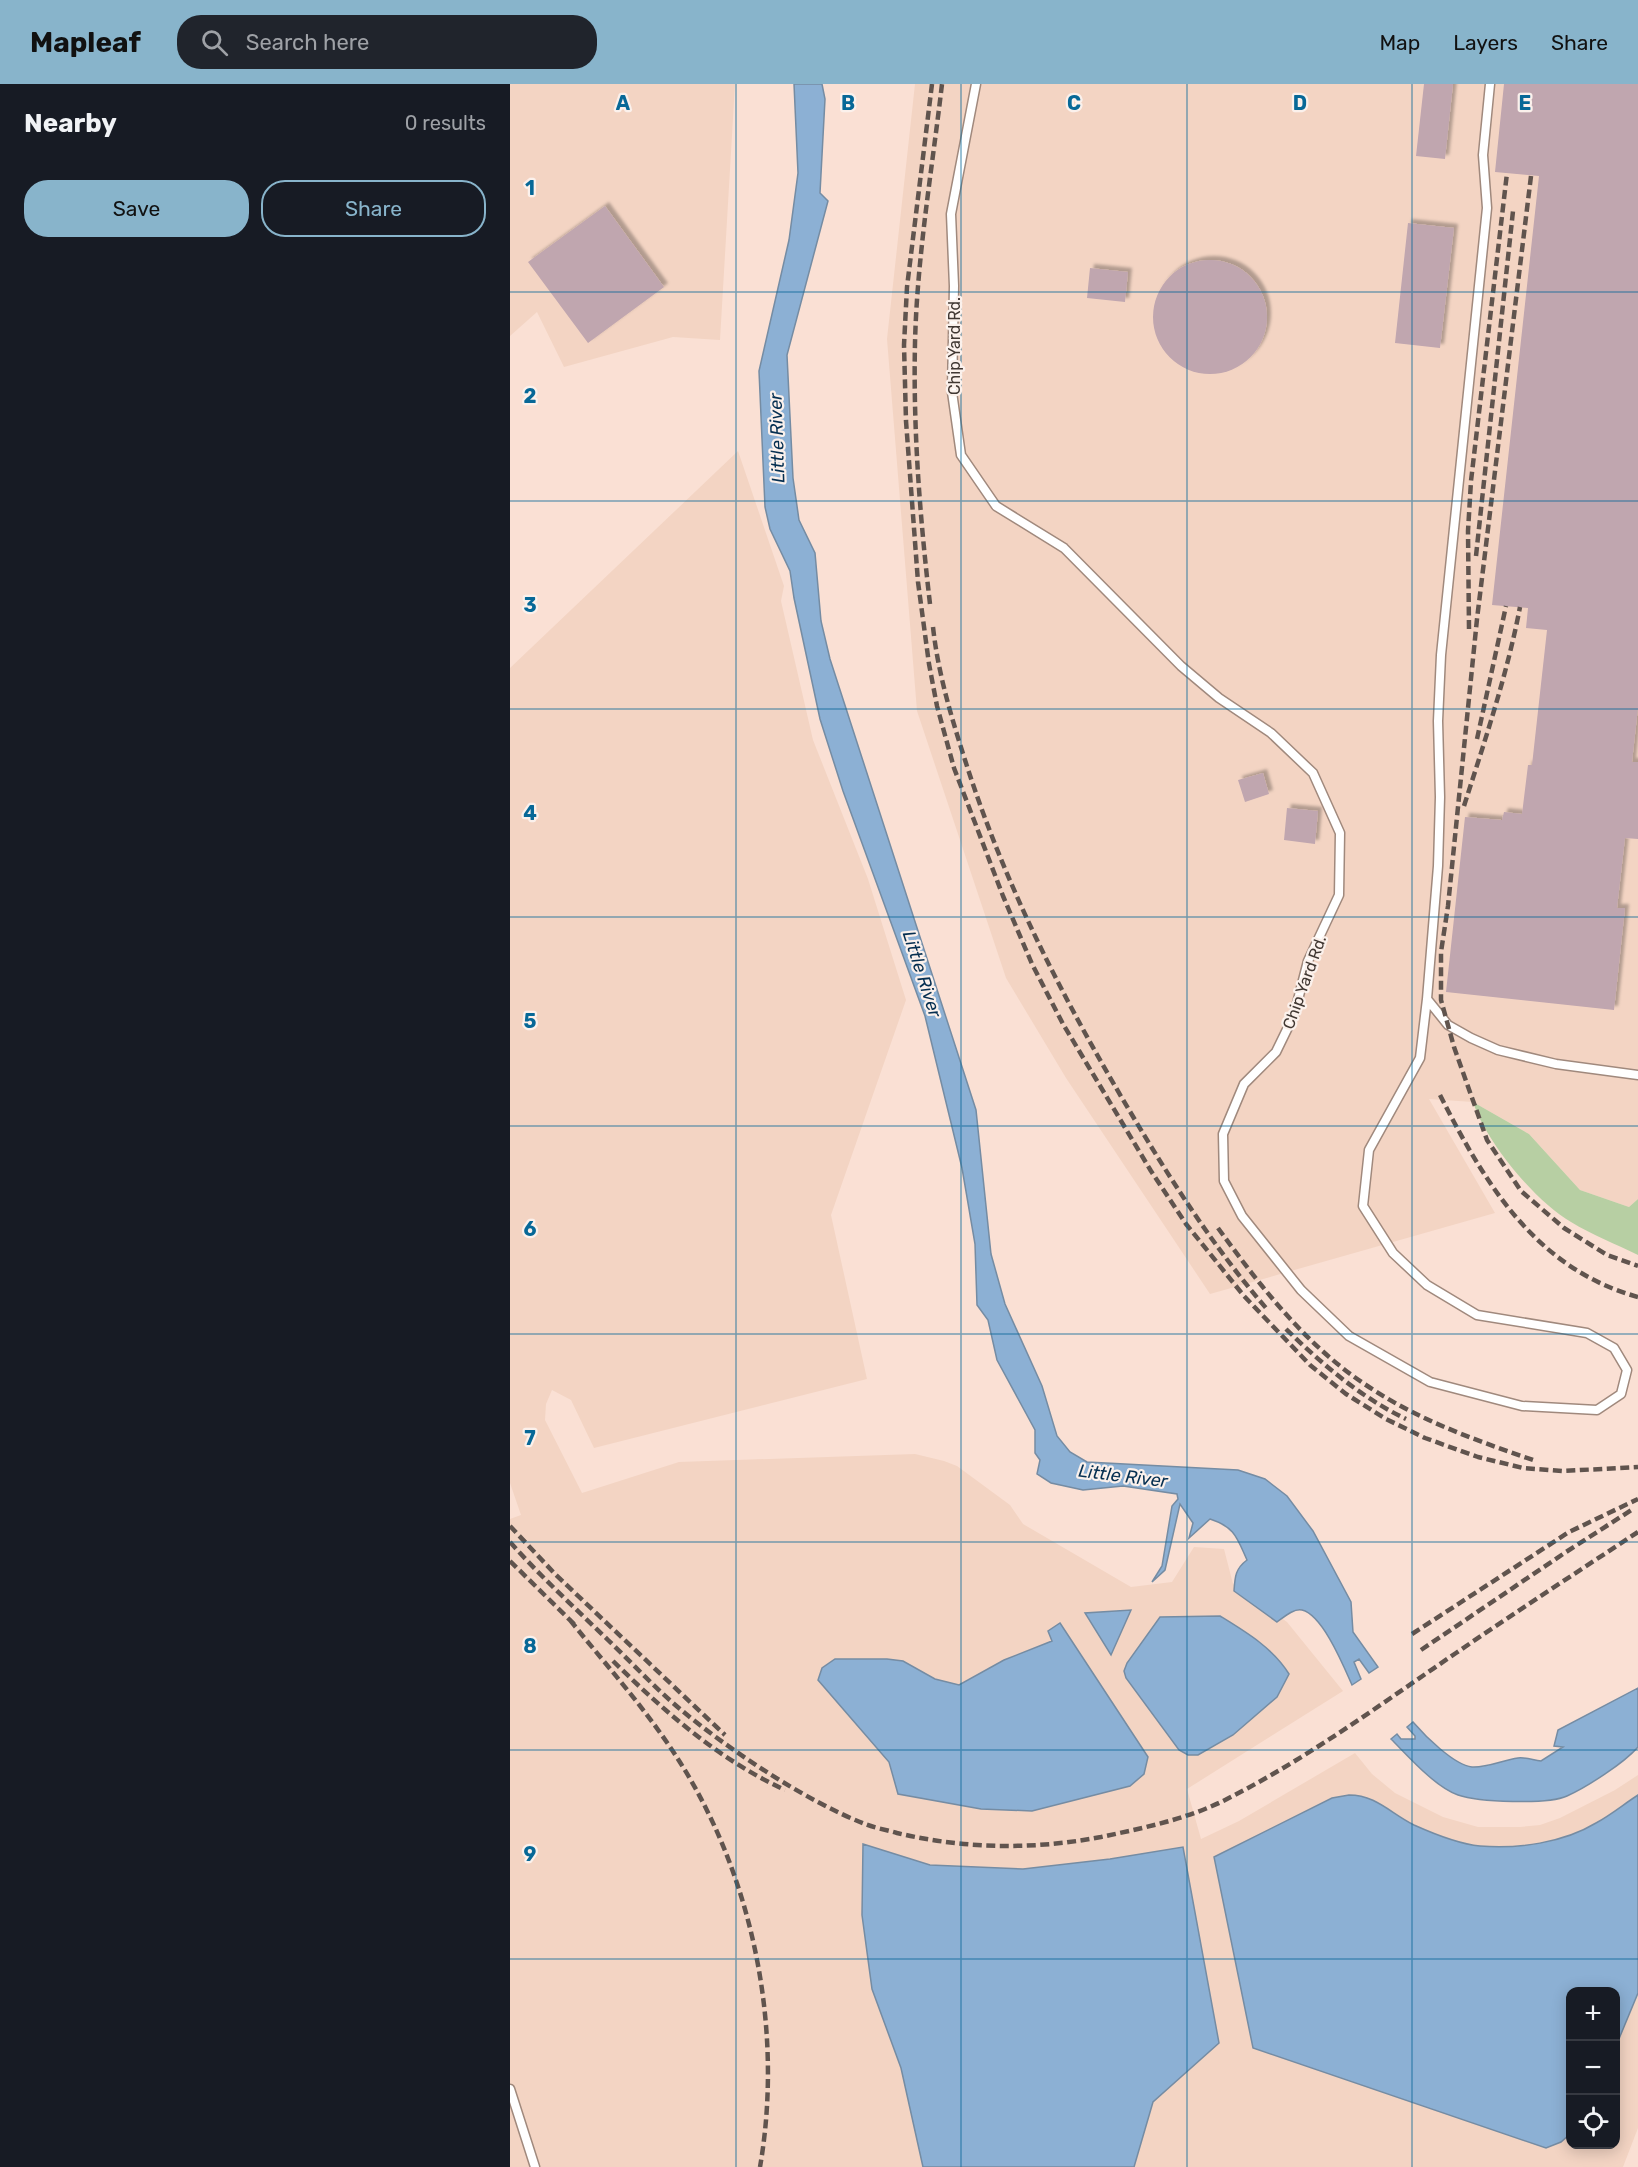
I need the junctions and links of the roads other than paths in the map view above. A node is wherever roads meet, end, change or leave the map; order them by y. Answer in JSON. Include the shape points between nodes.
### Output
{"nodes":[{"id":1,"x":976,"y":84,"type":"edge"},
{"id":2,"x":1490,"y":84,"type":"edge"},
{"id":3,"x":1427,"y":999,"type":"junction"},
{"id":4,"x":1638,"y":1075,"type":"edge"},
{"id":5,"x":510,"y":2089,"type":"edge"},
{"id":6,"x":535,"y":2167,"type":"edge"}],
"edges":[{"from":1,"to":3,"type":"lane","name":"Chip Yard Rd.","via":[[951,214],[952,392],[961,455],[996,506],[1064,548],[1181,666],[1271,733],[1313,773],[1340,833],[1340,895],[1308,961],[1294,1015],[1276,1052],[1244,1084],[1223,1134],[1224,1180],[1242,1216],[1300,1290],[1349,1336],[1430,1382],[1522,1406],[1597,1410],[1621,1394],[1627,1370],[1614,1348],[1587,1333],[1477,1315],[1427,1286],[1393,1253],[1363,1206],[1369,1150],[1420,1058]]},
{"from":2,"to":3,"type":"lane","name":"Chip Yard Rd.","via":[[1483,155],[1487,208],[1441,655],[1438,866]]},
{"from":3,"to":4,"type":"lane","via":[[1448,1025],[1498,1050],[1556,1064]]},
{"from":5,"to":6,"type":"lane"}]}
